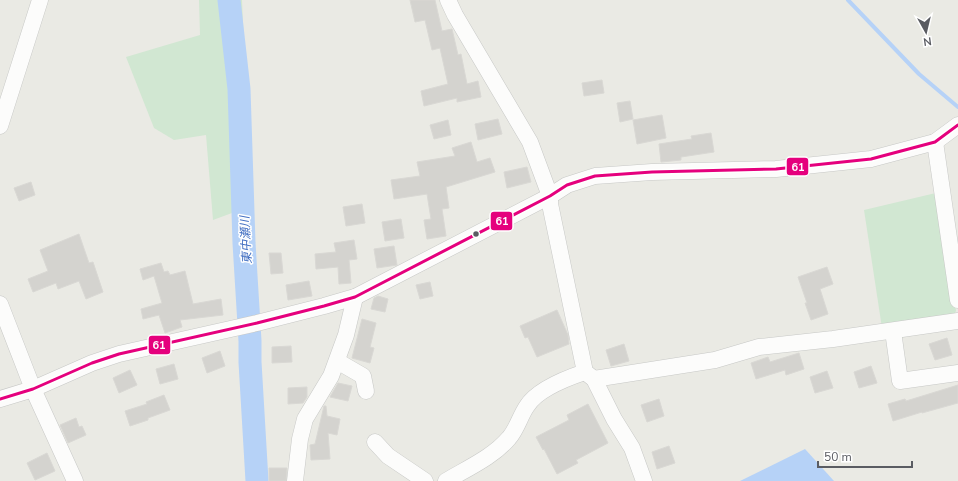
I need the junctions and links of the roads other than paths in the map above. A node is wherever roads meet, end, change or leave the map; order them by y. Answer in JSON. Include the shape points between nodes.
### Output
{"nodes":[{"id":1,"x":40,"y":0,"type":"edge"},
{"id":2,"x":448,"y":0,"type":"edge"},
{"id":3,"x":0,"y":126,"type":"edge"},
{"id":4,"x":958,"y":126,"type":"edge"},
{"id":5,"x":935,"y":142,"type":"junction"},
{"id":6,"x":550,"y":196,"type":"junction"},
{"id":7,"x":355,"y":297,"type":"junction"},
{"id":8,"x":958,"y":300,"type":"edge"},
{"id":9,"x":0,"y":304,"type":"edge"},
{"id":10,"x":958,"y":321,"type":"edge"},
{"id":11,"x":893,"y":331,"type":"junction"},
{"id":12,"x":337,"y":361,"type":"junction"},
{"id":13,"x":958,"y":373,"type":"edge"},
{"id":14,"x":589,"y":376,"type":"junction"},
{"id":15,"x":33,"y":389,"type":"junction"},
{"id":16,"x":366,"y":391,"type":"dead end"},
{"id":17,"x":0,"y":399,"type":"edge"},
{"id":18,"x":375,"y":442,"type":"dead end"},
{"id":19,"x":75,"y":481,"type":"edge"},
{"id":20,"x":295,"y":481,"type":"edge"},
{"id":21,"x":425,"y":481,"type":"edge"},
{"id":22,"x":446,"y":481,"type":"edge"},
{"id":23,"x":644,"y":481,"type":"edge"}],
"edges":[{"from":1,"to":3,"type":"street"},
{"from":2,"to":6,"type":"street","via":[[530,142]]},
{"from":4,"to":5,"type":"street"},
{"from":5,"to":6,"type":"street","via":[[871,159],[776,169],[595,176],[567,185]]},
{"from":5,"to":8,"type":"street"},
{"from":6,"to":7,"type":"street"},
{"from":6,"to":14,"type":"street"},
{"from":7,"to":12,"type":"street"},
{"from":7,"to":15,"type":"street","via":[[250,325],[118,354]]},
{"from":9,"to":15,"type":"street"},
{"from":10,"to":11,"type":"street"},
{"from":11,"to":13,"type":"street","via":[[900,381]]},
{"from":11,"to":14,"type":"street","via":[[759,347],[708,362]]},
{"from":12,"to":16,"type":"street","via":[[363,376]]},
{"from":12,"to":20,"type":"street","via":[[305,419]]},
{"from":14,"to":22,"type":"street","via":[[573,376],[540,393],[528,404],[510,438],[489,456]]},
{"from":14,"to":23,"type":"street","via":[[632,448]]},
{"from":15,"to":17,"type":"street"},
{"from":15,"to":19,"type":"street"},
{"from":18,"to":21,"type":"street","via":[[388,456]]}]}
